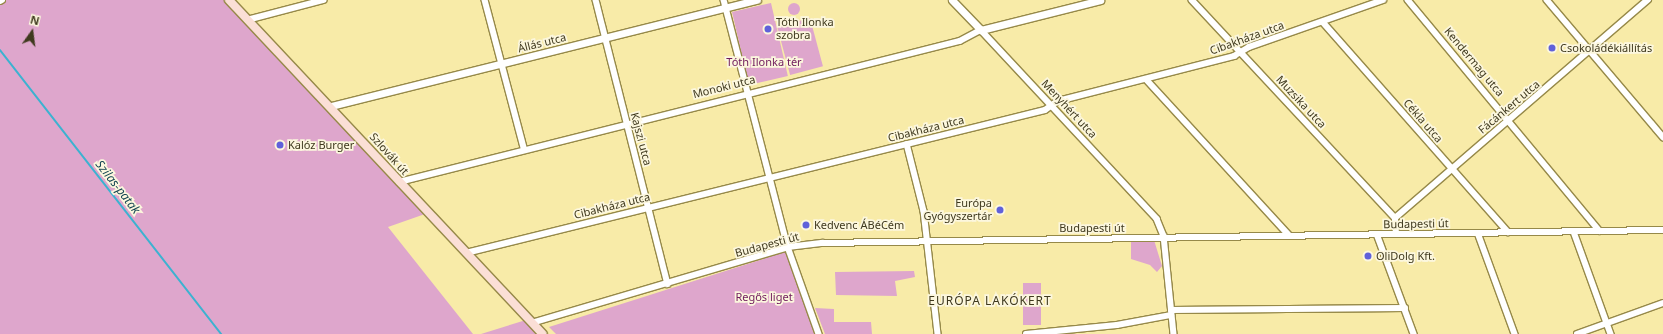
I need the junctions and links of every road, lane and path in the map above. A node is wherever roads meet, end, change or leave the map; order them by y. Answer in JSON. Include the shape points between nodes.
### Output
{"nodes":[{"id":1,"x":229,"y":0,"type":"edge"},
{"id":2,"x":323,"y":0,"type":"edge"},
{"id":3,"x":485,"y":0,"type":"edge"},
{"id":4,"x":596,"y":0,"type":"edge"},
{"id":5,"x":757,"y":0,"type":"edge"},
{"id":6,"x":952,"y":0,"type":"edge"},
{"id":7,"x":1100,"y":0,"type":"edge"},
{"id":8,"x":1192,"y":0,"type":"edge"},
{"id":9,"x":1383,"y":0,"type":"edge"},
{"id":10,"x":1408,"y":0,"type":"edge"},
{"id":11,"x":1547,"y":0,"type":"edge"},
{"id":12,"x":1648,"y":0,"type":"edge"},
{"id":13,"x":725,"y":4,"type":"edge"},
{"id":14,"x":248,"y":20,"type":"junction"},
{"id":15,"x":1323,"y":22,"type":"junction"},
{"id":16,"x":981,"y":30,"type":"junction"},
{"id":17,"x":606,"y":38,"type":"junction"},
{"id":18,"x":1590,"y":50,"type":"junction"},
{"id":19,"x":1240,"y":52,"type":"junction"},
{"id":20,"x":502,"y":64,"type":"junction"},
{"id":21,"x":1147,"y":80,"type":"junction"},
{"id":22,"x":748,"y":92,"type":"junction"},
{"id":23,"x":1050,"y":105,"type":"junction"},
{"id":24,"x":331,"y":106,"type":"junction"},
{"id":25,"x":1510,"y":119,"type":"junction"},
{"id":26,"x":626,"y":122,"type":"junction"},
{"id":27,"x":1663,"y":137,"type":"edge"},
{"id":28,"x":908,"y":144,"type":"junction"},
{"id":29,"x":524,"y":148,"type":"junction"},
{"id":30,"x":1452,"y":168,"type":"junction"},
{"id":31,"x":770,"y":177,"type":"junction"},
{"id":32,"x":399,"y":182,"type":"junction"},
{"id":33,"x":649,"y":207,"type":"junction"},
{"id":34,"x":1395,"y":218,"type":"junction"},
{"id":35,"x":1663,"y":230,"type":"edge"},
{"id":36,"x":1600,"y":231,"type":"junction"},
{"id":37,"x":1508,"y":232,"type":"junction"},
{"id":38,"x":1574,"y":232,"type":"junction"},
{"id":39,"x":1478,"y":233,"type":"junction"},
{"id":40,"x":1377,"y":234,"type":"junction"},
{"id":41,"x":1396,"y":234,"type":"junction"},
{"id":42,"x":1288,"y":235,"type":"junction"},
{"id":43,"x":1164,"y":236,"type":"junction"},
{"id":44,"x":927,"y":240,"type":"junction"},
{"id":45,"x":788,"y":247,"type":"junction"},
{"id":46,"x":466,"y":253,"type":"junction"},
{"id":47,"x":668,"y":284,"type":"junction"},
{"id":48,"x":1663,"y":303,"type":"edge"},
{"id":49,"x":1405,"y":308,"type":"junction"},
{"id":50,"x":1171,"y":312,"type":"junction"},
{"id":51,"x":532,"y":323,"type":"junction"},
{"id":52,"x":1607,"y":323,"type":"junction"},
{"id":53,"x":1088,"y":331,"type":"edge"},
{"id":54,"x":542,"y":334,"type":"edge"},
{"id":55,"x":819,"y":334,"type":"edge"},
{"id":56,"x":938,"y":334,"type":"edge"},
{"id":57,"x":1026,"y":334,"type":"edge"},
{"id":58,"x":1174,"y":334,"type":"edge"},
{"id":59,"x":1414,"y":334,"type":"edge"},
{"id":60,"x":1515,"y":334,"type":"edge"},
{"id":61,"x":1577,"y":334,"type":"edge"},
{"id":62,"x":1611,"y":334,"type":"edge"}],
"edges":[{"from":1,"to":14,"type":"main road","name":"Szlovák út"},
{"from":2,"to":14,"type":"street"},
{"from":3,"to":20,"type":"street"},
{"from":4,"to":17,"type":"street","name":"Kajszi utca"},
{"from":5,"to":13,"type":"street","name":"Állás utca"},
{"from":6,"to":16,"type":"street","name":"Menyhért utca"},
{"from":7,"to":16,"type":"street","name":"Monoki utca"},
{"from":8,"to":19,"type":"street","name":"Muzsika utca"},
{"from":9,"to":15,"type":"street","name":"Cibakháza utca"},
{"from":10,"to":25,"type":"street","name":"Kendermag utca"},
{"from":11,"to":18,"type":"street"},
{"from":12,"to":18,"type":"street","name":"Fácánkert utca"},
{"from":13,"to":17,"type":"street","name":"Állás utca"},
{"from":13,"to":22,"type":"street"},
{"from":14,"to":24,"type":"main road","name":"Szlovák út"},
{"from":15,"to":19,"type":"street","name":"Cibakháza utca"},
{"from":15,"to":30,"type":"street","name":"Cékla utca"},
{"from":16,"to":22,"type":"street","name":"Monoki utca","via":[[960,41]]},
{"from":16,"to":23,"type":"street","name":"Menyhért utca"},
{"from":17,"to":20,"type":"street","name":"Állás utca"},
{"from":17,"to":26,"type":"street","name":"Kajszi utca"},
{"from":18,"to":25,"type":"street","name":"Fácánkert utca"},
{"from":18,"to":27,"type":"street"},
{"from":19,"to":21,"type":"street","name":"Cibakháza utca"},
{"from":19,"to":34,"type":"street","name":"Muzsika utca"},
{"from":20,"to":24,"type":"street","name":"Állás utca"},
{"from":20,"to":29,"type":"street"},
{"from":21,"to":23,"type":"street","name":"Cibakháza utca"},
{"from":21,"to":42,"type":"street"},
{"from":22,"to":26,"type":"street","name":"Monoki utca"},
{"from":22,"to":31,"type":"street"},
{"from":23,"to":28,"type":"street","name":"Cibakháza utca","via":[[1045,110]]},
{"from":23,"to":43,"type":"street","name":"Menyhért utca","via":[[1156,219]]},
{"from":24,"to":32,"type":"main road","name":"Szlovák út"},
{"from":25,"to":30,"type":"street","name":"Fácánkert utca"},
{"from":25,"to":36,"type":"street","name":"Kendermag utca"},
{"from":26,"to":29,"type":"street","name":"Monoki utca"},
{"from":26,"to":33,"type":"street","name":"Kajszi utca"},
{"from":28,"to":31,"type":"street","name":"Cibakháza utca"},
{"from":28,"to":44,"type":"street"},
{"from":29,"to":32,"type":"street","name":"Monoki utca"},
{"from":30,"to":34,"type":"street","name":"Fácánkert utca"},
{"from":30,"to":37,"type":"street","name":"Cékla utca"},
{"from":31,"to":33,"type":"street","name":"Cibakháza utca"},
{"from":31,"to":45,"type":"street"},
{"from":32,"to":46,"type":"main road","name":"Szlovák út"},
{"from":33,"to":46,"type":"street","name":"Cibakháza utca"},
{"from":33,"to":47,"type":"street","name":"Kajszi utca"},
{"from":34,"to":41,"type":"street"},
{"from":35,"to":36,"type":"street","name":"Budapesti út"},
{"from":36,"to":38,"type":"street","name":"Budapesti út"},
{"from":37,"to":38,"type":"street","name":"Budapesti út"},
{"from":37,"to":39,"type":"street","name":"Budapesti út"},
{"from":38,"to":52,"type":"street"},
{"from":39,"to":41,"type":"street","name":"Budapesti út"},
{"from":39,"to":60,"type":"street"},
{"from":40,"to":41,"type":"street","name":"Budapesti út"},
{"from":40,"to":42,"type":"street","name":"Budapesti út"},
{"from":40,"to":49,"type":"street"},
{"from":42,"to":43,"type":"street","name":"Budapesti út"},
{"from":43,"to":44,"type":"street","name":"Budapesti út"},
{"from":43,"to":50,"type":"street"},
{"from":44,"to":45,"type":"street","name":"Budapesti út","via":[[856,241]]},
{"from":44,"to":56,"type":"street"},
{"from":45,"to":47,"type":"street","name":"Budapesti út"},
{"from":45,"to":55,"type":"street"},
{"from":46,"to":51,"type":"main road","name":"Szlovák út"},
{"from":47,"to":51,"type":"street","name":"Budapesti út"},
{"from":48,"to":52,"type":"street"},
{"from":49,"to":50,"type":"street"},
{"from":49,"to":59,"type":"street"},
{"from":50,"to":53,"type":"street"},
{"from":50,"to":58,"type":"street"},
{"from":51,"to":54,"type":"main road","name":"Szlovák út"},
{"from":52,"to":61,"type":"street"},
{"from":52,"to":62,"type":"street"},
{"from":53,"to":57,"type":"street"}]}
